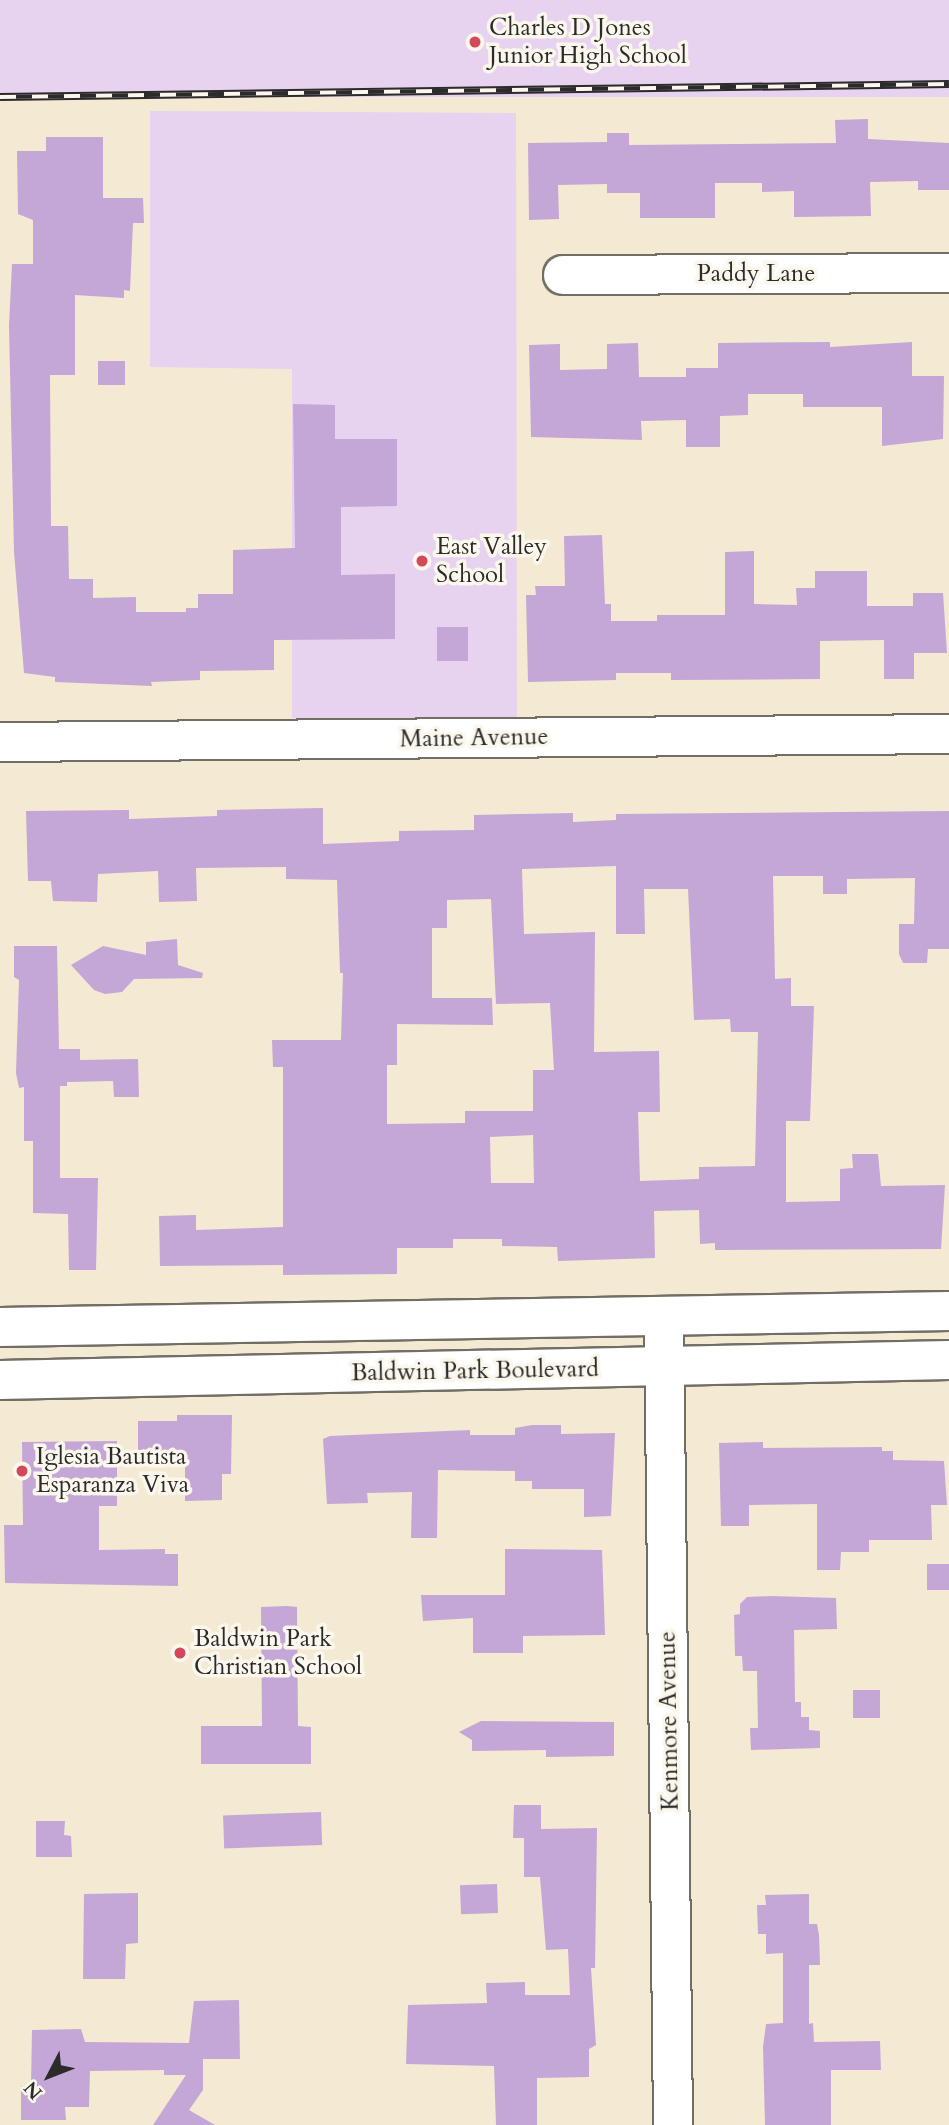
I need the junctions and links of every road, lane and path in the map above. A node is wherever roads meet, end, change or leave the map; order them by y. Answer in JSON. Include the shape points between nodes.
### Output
{"nodes":[{"id":1,"x":949,"y":272,"type":"edge"},
{"id":2,"x":563,"y":275,"type":"dead end"},
{"id":3,"x":949,"y":734,"type":"edge"},
{"id":4,"x":0,"y":742,"type":"edge"},
{"id":5,"x":949,"y":1311,"type":"edge"},
{"id":6,"x":664,"y":1318,"type":"junction"},
{"id":7,"x":0,"y":1327,"type":"edge"},
{"id":8,"x":949,"y":1360,"type":"edge"},
{"id":9,"x":666,"y":1367,"type":"junction"},
{"id":10,"x":0,"y":1380,"type":"edge"},
{"id":11,"x":673,"y":2125,"type":"edge"}],
"edges":[{"from":1,"to":2,"type":"street","name":"Paddy Lane"},
{"from":3,"to":4,"type":"street","name":"Maine Avenue"},
{"from":5,"to":6,"type":"street","name":"Baldwin Park Boulevard"},
{"from":6,"to":7,"type":"street","name":"Baldwin Park Boulevard"},
{"from":6,"to":9,"type":"street","name":"Kenmore Avenue"},
{"from":8,"to":9,"type":"street","name":"Baldwin Park Boulevard"},
{"from":9,"to":10,"type":"street","name":"Baldwin Park Boulevard"},
{"from":9,"to":11,"type":"street","name":"Kenmore Avenue"}]}
